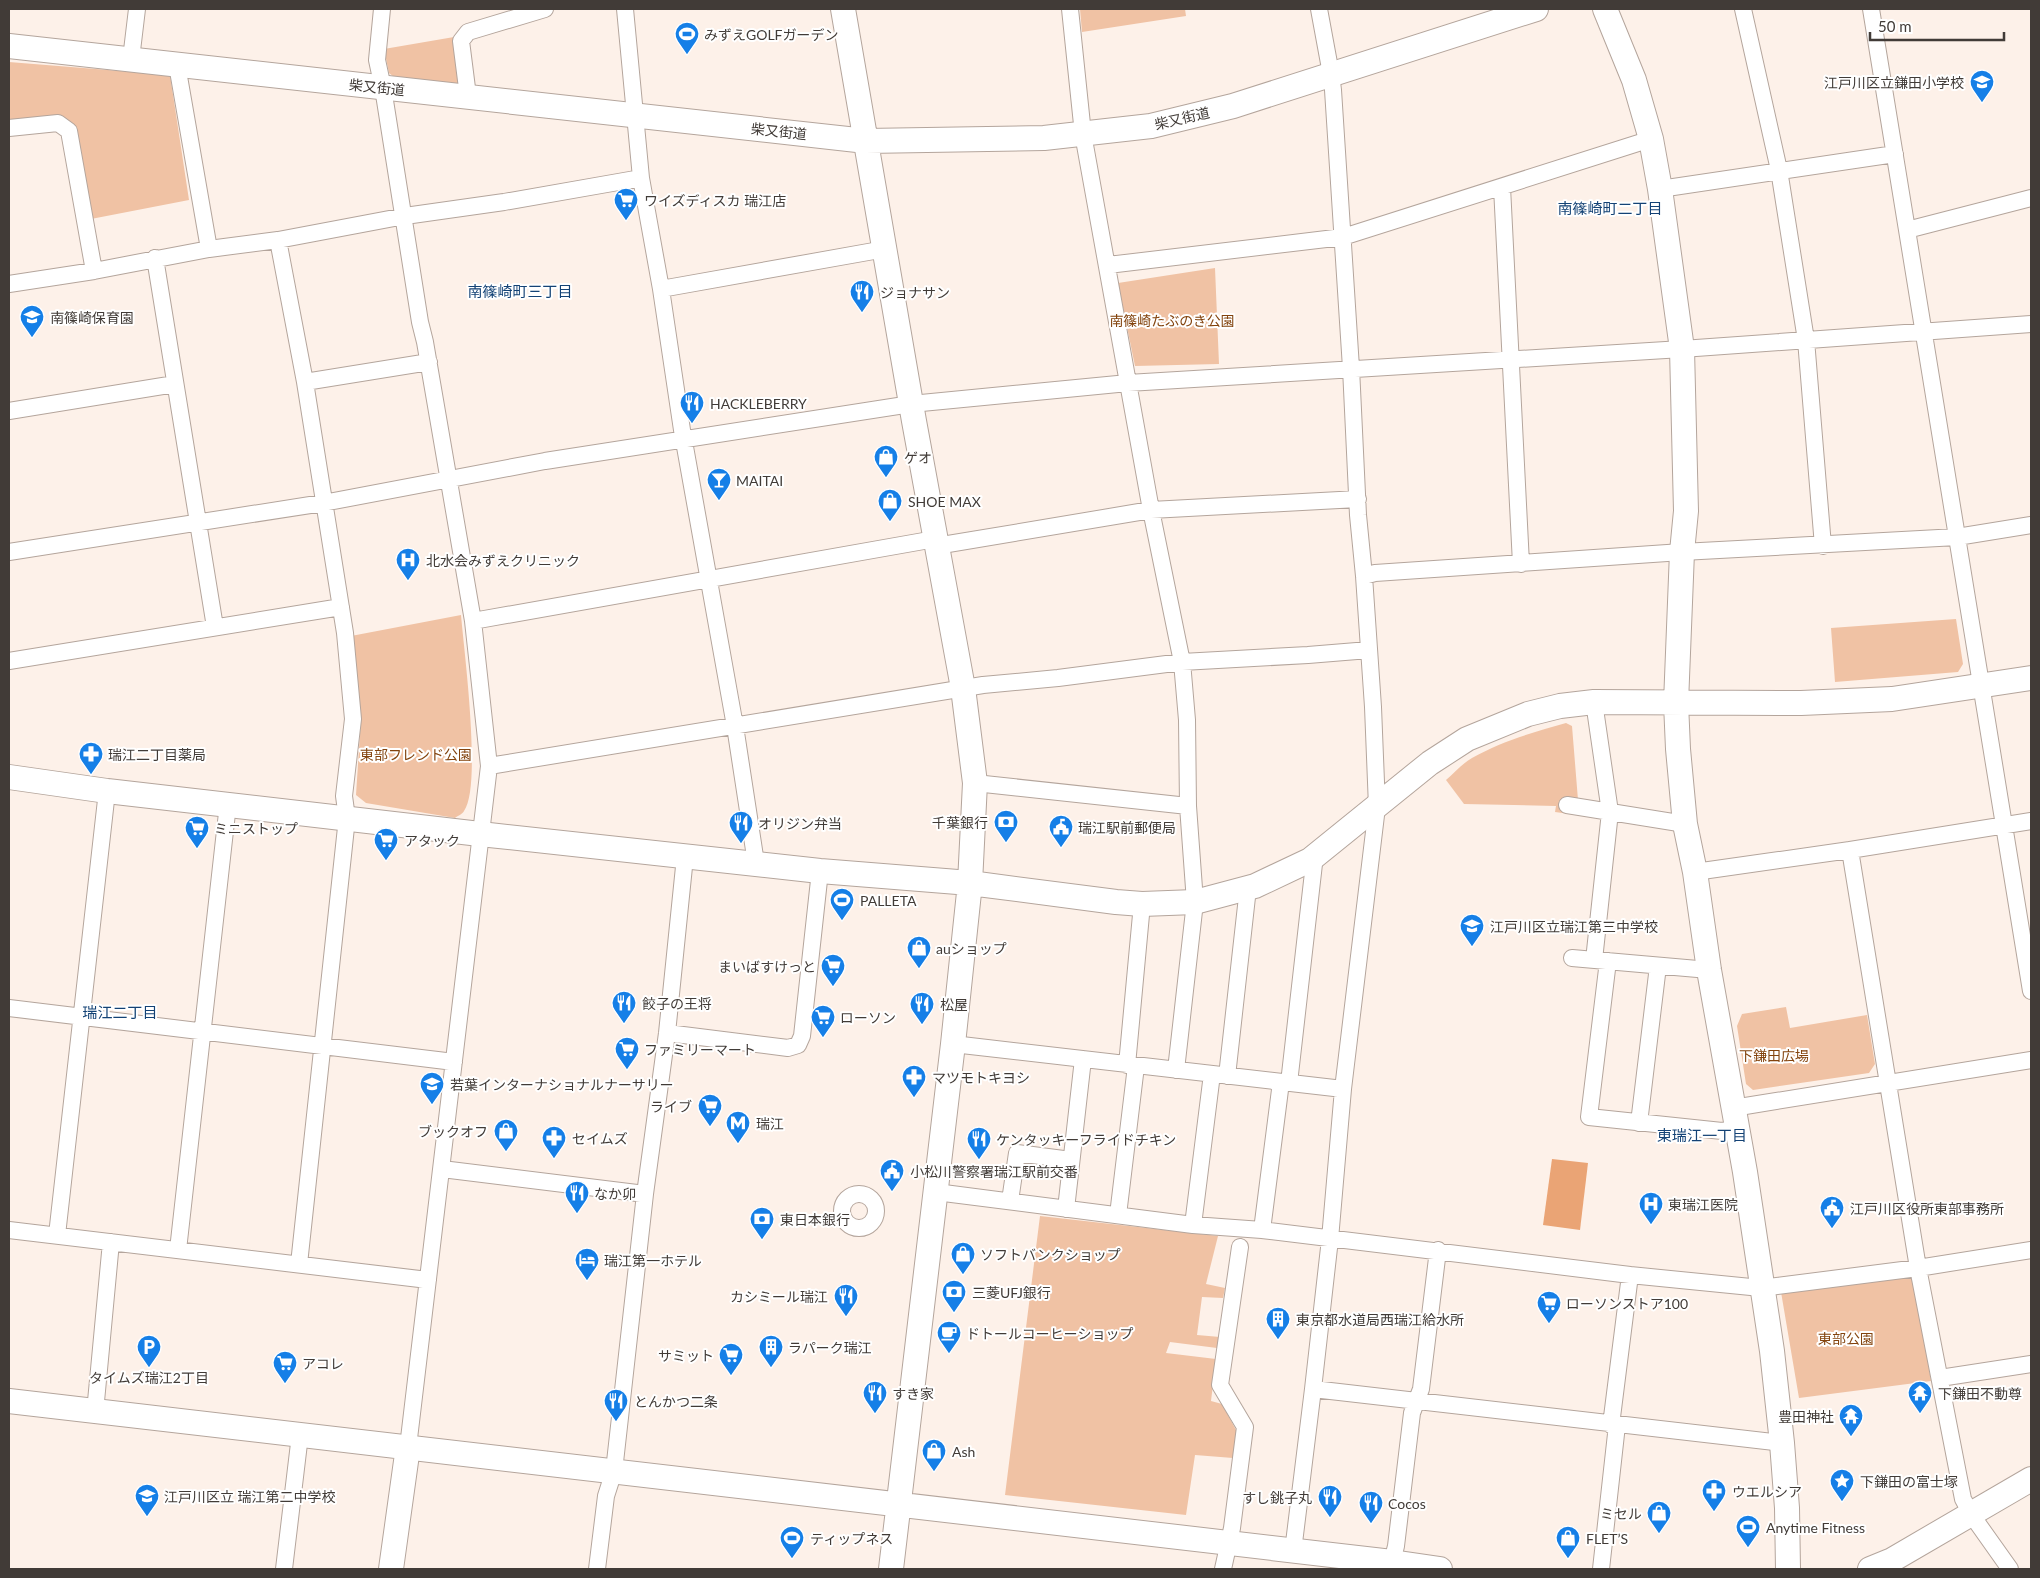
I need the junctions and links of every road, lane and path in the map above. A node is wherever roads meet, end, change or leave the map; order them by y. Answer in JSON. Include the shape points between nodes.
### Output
{"nodes":[{"id":1,"x":137,"y":9,"type":"edge"},
{"id":2,"x":382,"y":9,"type":"edge"},
{"id":3,"x":545,"y":9,"type":"edge"},
{"id":4,"x":625,"y":9,"type":"edge"},
{"id":5,"x":843,"y":9,"type":"edge"},
{"id":6,"x":1070,"y":9,"type":"edge"},
{"id":7,"x":1319,"y":9,"type":"edge"},
{"id":8,"x":1536,"y":9,"type":"edge"},
{"id":9,"x":1605,"y":9,"type":"edge"},
{"id":10,"x":1743,"y":9,"type":"edge"},
{"id":11,"x":1871,"y":9,"type":"edge"},
{"id":12,"x":9,"y":46,"type":"edge"},
{"id":13,"x":131,"y":58,"type":"junction"},
{"id":14,"x":177,"y":64,"type":"junction"},
{"id":15,"x":1332,"y":74,"type":"junction"},
{"id":16,"x":383,"y":88,"type":"junction"},
{"id":17,"x":468,"y":96,"type":"junction"},
{"id":18,"x":634,"y":116,"type":"junction"},
{"id":19,"x":9,"y":128,"type":"edge"},
{"id":20,"x":1083,"y":134,"type":"junction"},
{"id":21,"x":1650,"y":140,"type":"junction"},
{"id":22,"x":866,"y":141,"type":"junction"},
{"id":23,"x":1895,"y":154,"type":"junction"},
{"id":24,"x":1779,"y":170,"type":"junction"},
{"id":25,"x":641,"y":178,"type":"junction"},
{"id":26,"x":1502,"y":187,"type":"junction"},
{"id":27,"x":1660,"y":189,"type":"junction"},
{"id":28,"x":2031,"y":198,"type":"edge"},
{"id":29,"x":405,"y":216,"type":"junction"},
{"id":30,"x":1907,"y":230,"type":"junction"},
{"id":31,"x":1343,"y":237,"type":"junction"},
{"id":32,"x":278,"y":240,"type":"junction"},
{"id":33,"x":209,"y":249,"type":"junction"},
{"id":34,"x":885,"y":249,"type":"junction"},
{"id":35,"x":154,"y":258,"type":"junction"},
{"id":36,"x":1108,"y":265,"type":"junction"},
{"id":37,"x":94,"y":271,"type":"junction"},
{"id":38,"x":9,"y":284,"type":"edge"},
{"id":39,"x":661,"y":289,"type":"junction"},
{"id":40,"x":2031,"y":324,"type":"edge"},
{"id":41,"x":1924,"y":332,"type":"junction"},
{"id":42,"x":1806,"y":340,"type":"junction"},
{"id":43,"x":1682,"y":349,"type":"junction"},
{"id":44,"x":1510,"y":359,"type":"junction"},
{"id":45,"x":429,"y":362,"type":"junction"},
{"id":46,"x":1351,"y":368,"type":"junction"},
{"id":47,"x":305,"y":382,"type":"junction"},
{"id":48,"x":1128,"y":383,"type":"junction"},
{"id":49,"x":175,"y":384,"type":"junction"},
{"id":50,"x":911,"y":404,"type":"junction"},
{"id":51,"x":9,"y":411,"type":"edge"},
{"id":52,"x":684,"y":441,"type":"junction"},
{"id":53,"x":448,"y":480,"type":"junction"},
{"id":54,"x":1358,"y":499,"type":"junction"},
{"id":55,"x":323,"y":503,"type":"junction"},
{"id":56,"x":1151,"y":510,"type":"junction"},
{"id":57,"x":198,"y":522,"type":"junction"},
{"id":58,"x":2031,"y":525,"type":"edge"},
{"id":59,"x":1957,"y":537,"type":"junction"},
{"id":60,"x":936,"y":543,"type":"junction"},
{"id":61,"x":1823,"y":546,"type":"junction"},
{"id":62,"x":9,"y":552,"type":"edge"},
{"id":63,"x":1682,"y":552,"type":"junction"},
{"id":64,"x":1521,"y":564,"type":"junction"},
{"id":65,"x":1364,"y":576,"type":"junction"},
{"id":66,"x":710,"y":580,"type":"junction"},
{"id":67,"x":341,"y":607,"type":"junction"},
{"id":68,"x":473,"y":621,"type":"junction"},
{"id":69,"x":215,"y":627,"type":"junction"},
{"id":70,"x":1370,"y":650,"type":"junction"},
{"id":71,"x":9,"y":661,"type":"edge"},
{"id":72,"x":1182,"y":662,"type":"junction"},
{"id":73,"x":2031,"y":678,"type":"edge"},
{"id":74,"x":1982,"y":687,"type":"junction"},
{"id":75,"x":963,"y":688,"type":"junction"},
{"id":76,"x":1594,"y":702,"type":"junction"},
{"id":77,"x":1676,"y":703,"type":"junction"},
{"id":78,"x":735,"y":726,"type":"junction"},
{"id":79,"x":488,"y":766,"type":"junction"},
{"id":80,"x":9,"y":777,"type":"edge"},
{"id":81,"x":975,"y":783,"type":"junction"},
{"id":82,"x":107,"y":790,"type":"junction"},
{"id":83,"x":228,"y":804,"type":"junction"},
{"id":84,"x":1567,"y":805,"type":"dead end"},
{"id":85,"x":1188,"y":806,"type":"junction"},
{"id":86,"x":1377,"y":807,"type":"junction"},
{"id":87,"x":1610,"y":812,"type":"junction"},
{"id":88,"x":347,"y":818,"type":"junction"},
{"id":89,"x":2031,"y":820,"type":"edge"},
{"id":90,"x":1685,"y":824,"type":"junction"},
{"id":91,"x":2004,"y":825,"type":"junction"},
{"id":92,"x":480,"y":834,"type":"junction"},
{"id":93,"x":1850,"y":850,"type":"junction"},
{"id":94,"x":1315,"y":856,"type":"junction"},
{"id":95,"x":685,"y":857,"type":"junction"},
{"id":96,"x":756,"y":863,"type":"junction"},
{"id":97,"x":820,"y":871,"type":"junction"},
{"id":98,"x":1695,"y":872,"type":"junction"},
{"id":99,"x":970,"y":883,"type":"junction"},
{"id":100,"x":1248,"y":888,"type":"junction"},
{"id":101,"x":1195,"y":902,"type":"junction"},
{"id":102,"x":1142,"y":904,"type":"junction"},
{"id":103,"x":1572,"y":958,"type":"dead end"},
{"id":104,"x":1601,"y":961,"type":"junction"},
{"id":105,"x":1658,"y":966,"type":"junction"},
{"id":106,"x":1709,"y":970,"type":"junction"},
{"id":107,"x":2031,"y":990,"type":"edge"},
{"id":108,"x":9,"y":1008,"type":"edge"},
{"id":109,"x":82,"y":1017,"type":"junction"},
{"id":110,"x":203,"y":1031,"type":"junction"},
{"id":111,"x":667,"y":1033,"type":"junction"},
{"id":112,"x":954,"y":1044,"type":"junction"},
{"id":113,"x":323,"y":1046,"type":"junction"},
{"id":114,"x":1083,"y":1059,"type":"junction"},
{"id":115,"x":2031,"y":1060,"type":"edge"},
{"id":116,"x":454,"y":1062,"type":"junction"},
{"id":117,"x":1131,"y":1065,"type":"junction"},
{"id":118,"x":1176,"y":1070,"type":"junction"},
{"id":119,"x":1219,"y":1075,"type":"junction"},
{"id":120,"x":1285,"y":1082,"type":"junction"},
{"id":121,"x":1888,"y":1083,"type":"junction"},
{"id":122,"x":1343,"y":1089,"type":"junction"},
{"id":123,"x":1735,"y":1118,"type":"junction"},
{"id":124,"x":1639,"y":1123,"type":"junction"},
{"id":125,"x":1071,"y":1160,"type":"junction"},
{"id":126,"x":442,"y":1169,"type":"junction"},
{"id":127,"x":936,"y":1192,"type":"junction"},
{"id":128,"x":644,"y":1194,"type":"junction"},
{"id":129,"x":1010,"y":1201,"type":"junction"},
{"id":130,"x":1066,"y":1209,"type":"junction"},
{"id":131,"x":1118,"y":1215,"type":"junction"},
{"id":132,"x":1193,"y":1225,"type":"junction"},
{"id":133,"x":9,"y":1230,"type":"edge"},
{"id":134,"x":1262,"y":1230,"type":"junction"},
{"id":135,"x":58,"y":1235,"type":"junction"},
{"id":136,"x":1330,"y":1239,"type":"junction"},
{"id":137,"x":111,"y":1242,"type":"junction"},
{"id":138,"x":1240,"y":1247,"type":"dead end"},
{"id":139,"x":178,"y":1250,"type":"junction"},
{"id":140,"x":1438,"y":1250,"type":"junction"},
{"id":141,"x":2031,"y":1250,"type":"edge"},
{"id":142,"x":299,"y":1264,"type":"junction"},
{"id":143,"x":1918,"y":1268,"type":"junction"},
{"id":144,"x":1630,"y":1275,"type":"junction"},
{"id":145,"x":428,"y":1280,"type":"junction"},
{"id":146,"x":1761,"y":1288,"type":"junction"},
{"id":147,"x":2031,"y":1364,"type":"edge"},
{"id":148,"x":1940,"y":1378,"type":"junction"},
{"id":149,"x":1313,"y":1389,"type":"junction"},
{"id":150,"x":9,"y":1401,"type":"edge"},
{"id":151,"x":1417,"y":1402,"type":"junction"},
{"id":152,"x":95,"y":1412,"type":"junction"},
{"id":153,"x":1614,"y":1425,"type":"junction"},
{"id":154,"x":300,"y":1435,"type":"junction"},
{"id":155,"x":1782,"y":1443,"type":"junction"},
{"id":156,"x":408,"y":1447,"type":"junction"},
{"id":157,"x":614,"y":1472,"type":"junction"},
{"id":158,"x":2031,"y":1479,"type":"edge"},
{"id":159,"x":899,"y":1505,"type":"junction"},
{"id":160,"x":1971,"y":1514,"type":"junction"},
{"id":161,"x":1229,"y":1544,"type":"junction"},
{"id":162,"x":1293,"y":1551,"type":"junction"},
{"id":163,"x":1392,"y":1566,"type":"edge"},
{"id":164,"x":284,"y":1569,"type":"edge"},
{"id":165,"x":391,"y":1569,"type":"edge"},
{"id":166,"x":597,"y":1569,"type":"edge"},
{"id":167,"x":890,"y":1569,"type":"edge"},
{"id":168,"x":1223,"y":1569,"type":"edge"},
{"id":169,"x":1440,"y":1569,"type":"edge"},
{"id":170,"x":1601,"y":1569,"type":"edge"},
{"id":171,"x":1788,"y":1569,"type":"edge"},
{"id":172,"x":1870,"y":1569,"type":"edge"},
{"id":173,"x":2010,"y":1569,"type":"edge"}],
"edges":[{"from":1,"to":13,"type":"street"},
{"from":2,"to":16,"type":"street","via":[[377,60]]},
{"from":3,"to":17,"type":"street","via":[[468,32],[461,41]]},
{"from":4,"to":18,"type":"street"},
{"from":5,"to":22,"type":"street"},
{"from":6,"to":20,"type":"street"},
{"from":7,"to":15,"type":"street"},
{"from":8,"to":15,"type":"street","name":"柴又街道"},
{"from":9,"to":21,"type":"street","via":[[1634,80]]},
{"from":10,"to":24,"type":"street"},
{"from":11,"to":23,"type":"street"},
{"from":12,"to":13,"type":"street","name":"柴又街道"},
{"from":13,"to":14,"type":"street","name":"柴又街道"},
{"from":14,"to":16,"type":"street","name":"柴又街道"},
{"from":14,"to":33,"type":"street"},
{"from":15,"to":20,"type":"street","name":"柴又街道","via":[[1233,106],[1151,126]]},
{"from":15,"to":31,"type":"street"},
{"from":16,"to":17,"type":"street","name":"柴又街道"},
{"from":16,"to":29,"type":"street"},
{"from":17,"to":18,"type":"street","name":"柴又街道"},
{"from":18,"to":22,"type":"street","name":"柴又街道"},
{"from":18,"to":25,"type":"street"},
{"from":19,"to":37,"type":"street","via":[[58,123],[70,131]]},
{"from":20,"to":22,"type":"street","name":"柴又街道","via":[[1044,138]]},
{"from":20,"to":36,"type":"street"},
{"from":21,"to":26,"type":"street"},
{"from":21,"to":27,"type":"street"},
{"from":22,"to":34,"type":"street"},
{"from":23,"to":24,"type":"street"},
{"from":23,"to":30,"type":"street"},
{"from":24,"to":27,"type":"street"},
{"from":24,"to":42,"type":"street"},
{"from":25,"to":29,"type":"street"},
{"from":25,"to":39,"type":"street"},
{"from":26,"to":31,"type":"street"},
{"from":26,"to":44,"type":"street"},
{"from":27,"to":43,"type":"street"},
{"from":28,"to":30,"type":"street"},
{"from":29,"to":32,"type":"street"},
{"from":29,"to":45,"type":"street"},
{"from":30,"to":41,"type":"street"},
{"from":31,"to":36,"type":"street"},
{"from":31,"to":46,"type":"street"},
{"from":32,"to":33,"type":"street"},
{"from":32,"to":47,"type":"street"},
{"from":33,"to":35,"type":"street"},
{"from":34,"to":39,"type":"street"},
{"from":34,"to":50,"type":"street"},
{"from":35,"to":37,"type":"street"},
{"from":35,"to":49,"type":"street"},
{"from":36,"to":48,"type":"street"},
{"from":37,"to":38,"type":"street"},
{"from":39,"to":52,"type":"street"},
{"from":40,"to":41,"type":"street"},
{"from":41,"to":42,"type":"street"},
{"from":41,"to":59,"type":"street"},
{"from":42,"to":43,"type":"street"},
{"from":42,"to":61,"type":"street"},
{"from":43,"to":44,"type":"street"},
{"from":43,"to":63,"type":"street","via":[[1686,511]]},
{"from":44,"to":46,"type":"street"},
{"from":44,"to":64,"type":"street"},
{"from":45,"to":47,"type":"street"},
{"from":45,"to":53,"type":"street"},
{"from":46,"to":48,"type":"street"},
{"from":46,"to":54,"type":"street"},
{"from":47,"to":55,"type":"street"},
{"from":48,"to":50,"type":"street"},
{"from":48,"to":56,"type":"street"},
{"from":49,"to":51,"type":"street"},
{"from":49,"to":57,"type":"street"},
{"from":50,"to":52,"type":"street"},
{"from":50,"to":60,"type":"street"},
{"from":52,"to":53,"type":"street","via":[[545,461]]},
{"from":52,"to":66,"type":"street"},
{"from":53,"to":55,"type":"street"},
{"from":53,"to":68,"type":"street"},
{"from":54,"to":56,"type":"street"},
{"from":54,"to":65,"type":"street"},
{"from":55,"to":57,"type":"street"},
{"from":55,"to":67,"type":"street"},
{"from":56,"to":60,"type":"street"},
{"from":56,"to":72,"type":"street"},
{"from":57,"to":62,"type":"street"},
{"from":57,"to":69,"type":"street"},
{"from":58,"to":59,"type":"street"},
{"from":59,"to":61,"type":"street"},
{"from":59,"to":74,"type":"street"},
{"from":60,"to":66,"type":"street"},
{"from":60,"to":75,"type":"street"},
{"from":61,"to":63,"type":"street"},
{"from":63,"to":64,"type":"street"},
{"from":63,"to":77,"type":"street"},
{"from":64,"to":65,"type":"street"},
{"from":65,"to":70,"type":"street"},
{"from":66,"to":68,"type":"street"},
{"from":66,"to":78,"type":"street"},
{"from":67,"to":69,"type":"street"},
{"from":67,"to":88,"type":"street","via":[[353,719],[344,796]]},
{"from":68,"to":79,"type":"street"},
{"from":69,"to":71,"type":"street"},
{"from":70,"to":72,"type":"street"},
{"from":70,"to":86,"type":"street"},
{"from":72,"to":75,"type":"street"},
{"from":72,"to":85,"type":"street","via":[[1187,720]]},
{"from":73,"to":74,"type":"street"},
{"from":74,"to":77,"type":"street","via":[[1892,699]]},
{"from":74,"to":91,"type":"street"},
{"from":75,"to":78,"type":"street"},
{"from":75,"to":81,"type":"street"},
{"from":76,"to":77,"type":"street"},
{"from":76,"to":86,"type":"street","via":[[1528,714],[1467,739],[1430,763]]},
{"from":76,"to":87,"type":"street"},
{"from":77,"to":90,"type":"street"},
{"from":78,"to":79,"type":"street"},
{"from":78,"to":96,"type":"street"},
{"from":79,"to":92,"type":"street"},
{"from":80,"to":82,"type":"street"},
{"from":81,"to":85,"type":"street"},
{"from":81,"to":99,"type":"street"},
{"from":82,"to":83,"type":"street"},
{"from":82,"to":109,"type":"street"},
{"from":83,"to":88,"type":"street"},
{"from":83,"to":110,"type":"street"},
{"from":84,"to":87,"type":"street"},
{"from":85,"to":101,"type":"street"},
{"from":86,"to":94,"type":"street"},
{"from":86,"to":122,"type":"street"},
{"from":87,"to":90,"type":"street"},
{"from":87,"to":104,"type":"street"},
{"from":88,"to":92,"type":"street"},
{"from":88,"to":113,"type":"street"},
{"from":89,"to":91,"type":"street"},
{"from":90,"to":98,"type":"street"},
{"from":91,"to":93,"type":"street"},
{"from":91,"to":107,"type":"street"},
{"from":92,"to":95,"type":"street"},
{"from":92,"to":116,"type":"street"},
{"from":93,"to":98,"type":"street"},
{"from":93,"to":121,"type":"street"},
{"from":94,"to":100,"type":"street"},
{"from":94,"to":120,"type":"street"},
{"from":95,"to":96,"type":"street"},
{"from":95,"to":111,"type":"street"},
{"from":96,"to":97,"type":"street"},
{"from":97,"to":99,"type":"street"},
{"from":97,"to":111,"type":"street","via":[[802,1036],[798,1045],[788,1048]]},
{"from":98,"to":106,"type":"street"},
{"from":99,"to":102,"type":"street"},
{"from":99,"to":112,"type":"street"},
{"from":100,"to":101,"type":"street"},
{"from":100,"to":119,"type":"street"},
{"from":101,"to":102,"type":"street"},
{"from":101,"to":118,"type":"street"},
{"from":102,"to":117,"type":"street"},
{"from":103,"to":104,"type":"street"},
{"from":104,"to":105,"type":"street"},
{"from":104,"to":124,"type":"street","via":[[1589,1117]]},
{"from":105,"to":106,"type":"street"},
{"from":105,"to":124,"type":"street"},
{"from":106,"to":123,"type":"street"},
{"from":108,"to":109,"type":"street"},
{"from":109,"to":110,"type":"street"},
{"from":109,"to":135,"type":"street"},
{"from":110,"to":113,"type":"street"},
{"from":110,"to":139,"type":"street"},
{"from":111,"to":128,"type":"street"},
{"from":112,"to":114,"type":"street"},
{"from":112,"to":127,"type":"street"},
{"from":113,"to":116,"type":"street"},
{"from":113,"to":142,"type":"street"},
{"from":114,"to":117,"type":"street"},
{"from":114,"to":125,"type":"street"},
{"from":115,"to":121,"type":"street"},
{"from":116,"to":126,"type":"street"},
{"from":117,"to":118,"type":"street"},
{"from":117,"to":131,"type":"street"},
{"from":118,"to":119,"type":"street"},
{"from":119,"to":120,"type":"street"},
{"from":119,"to":132,"type":"street"},
{"from":120,"to":122,"type":"street"},
{"from":120,"to":134,"type":"street"},
{"from":121,"to":123,"type":"street"},
{"from":121,"to":143,"type":"street"},
{"from":122,"to":136,"type":"street"},
{"from":123,"to":124,"type":"street","via":[[1722,1130]]},
{"from":123,"to":146,"type":"street"},
{"from":125,"to":129,"type":"street","via":[[1017,1152]]},
{"from":125,"to":130,"type":"street"},
{"from":126,"to":128,"type":"street"},
{"from":126,"to":145,"type":"street"},
{"from":127,"to":129,"type":"street"},
{"from":127,"to":159,"type":"street"},
{"from":128,"to":157,"type":"street"},
{"from":129,"to":130,"type":"street"},
{"from":130,"to":131,"type":"street"},
{"from":131,"to":132,"type":"street"},
{"from":132,"to":134,"type":"street"},
{"from":133,"to":135,"type":"street"},
{"from":134,"to":136,"type":"street"},
{"from":135,"to":137,"type":"street"},
{"from":136,"to":140,"type":"street"},
{"from":136,"to":149,"type":"street"},
{"from":137,"to":139,"type":"street"},
{"from":137,"to":152,"type":"street"},
{"from":138,"to":161,"type":"street","via":[[1220,1385],[1245,1427]]},
{"from":139,"to":142,"type":"street"},
{"from":140,"to":144,"type":"street"},
{"from":140,"to":151,"type":"street"},
{"from":141,"to":143,"type":"street"},
{"from":142,"to":145,"type":"street"},
{"from":143,"to":146,"type":"street"},
{"from":143,"to":148,"type":"street"},
{"from":144,"to":146,"type":"street"},
{"from":144,"to":153,"type":"street"},
{"from":145,"to":156,"type":"street"},
{"from":146,"to":155,"type":"street"},
{"from":147,"to":148,"type":"street"},
{"from":148,"to":160,"type":"street","via":[[1963,1499]]},
{"from":149,"to":151,"type":"street"},
{"from":149,"to":162,"type":"street"},
{"from":150,"to":152,"type":"street"},
{"from":151,"to":153,"type":"street"},
{"from":151,"to":163,"type":"street","via":[[1412,1413]]},
{"from":152,"to":154,"type":"street"},
{"from":153,"to":155,"type":"street"},
{"from":153,"to":170,"type":"street"},
{"from":154,"to":156,"type":"street"},
{"from":154,"to":164,"type":"street"},
{"from":155,"to":171,"type":"street"},
{"from":156,"to":157,"type":"street"},
{"from":156,"to":165,"type":"street"},
{"from":157,"to":159,"type":"street"},
{"from":157,"to":166,"type":"street","via":[[606,1496]]},
{"from":158,"to":160,"type":"street"},
{"from":159,"to":161,"type":"street"},
{"from":159,"to":167,"type":"street"},
{"from":160,"to":172,"type":"street","via":[[1892,1560]]},
{"from":160,"to":173,"type":"street"},
{"from":161,"to":162,"type":"street"},
{"from":161,"to":168,"type":"street"},
{"from":162,"to":163,"type":"street"},
{"from":163,"to":169,"type":"street"}]}
